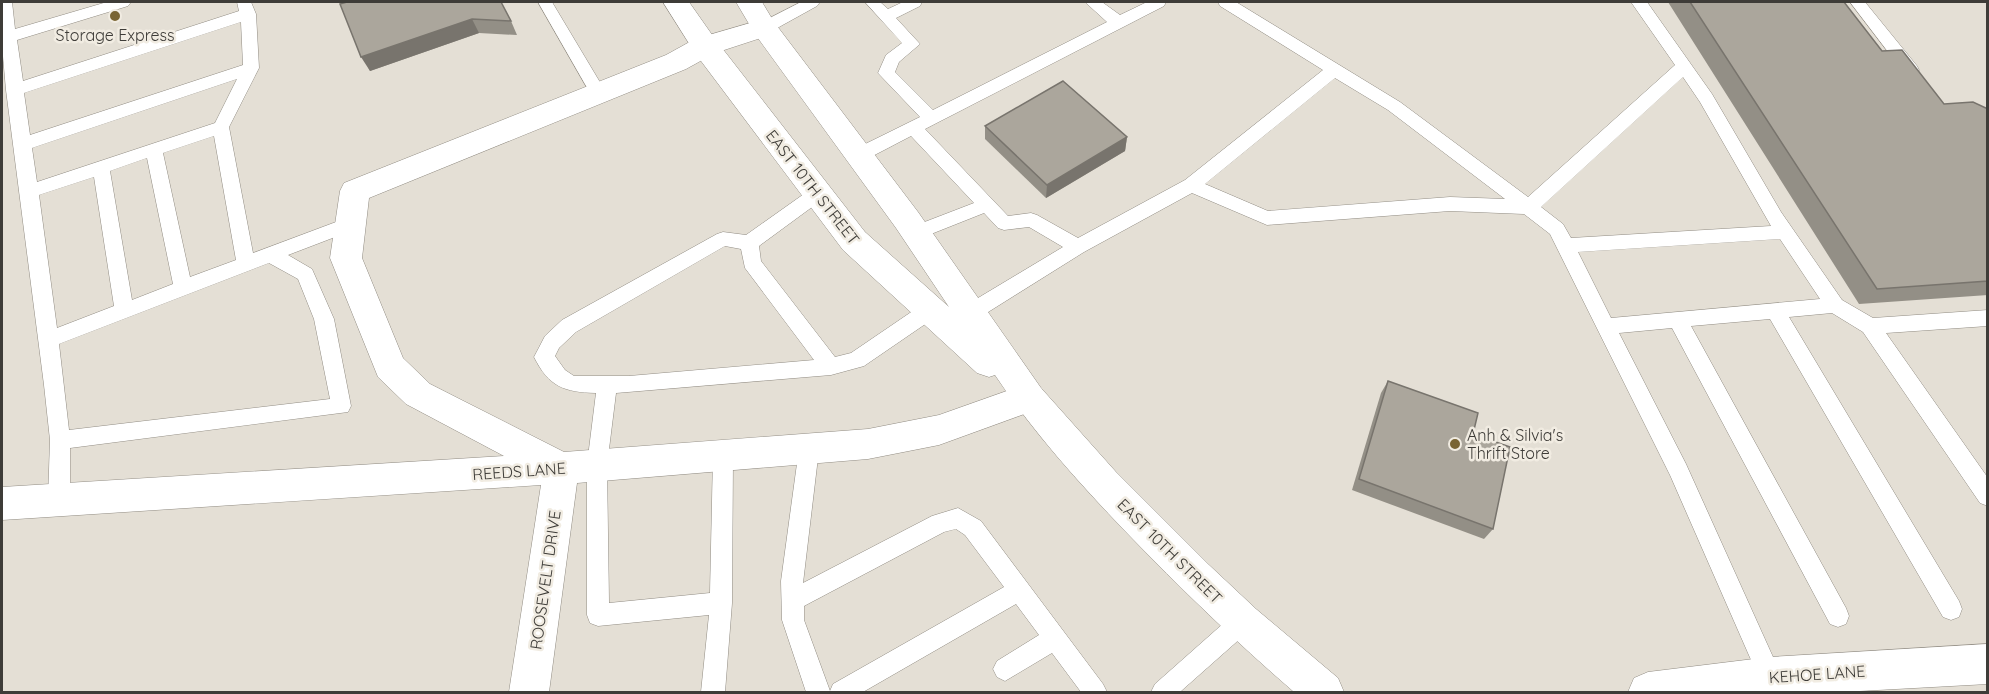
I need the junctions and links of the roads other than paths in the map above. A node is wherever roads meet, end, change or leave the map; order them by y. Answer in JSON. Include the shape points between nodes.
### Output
{"nodes":[{"id":1,"x":4,"y":2,"type":"edge"},
{"id":2,"x":123,"y":2,"type":"edge"},
{"id":3,"x":545,"y":2,"type":"edge"},
{"id":4,"x":676,"y":2,"type":"edge"},
{"id":5,"x":749,"y":2,"type":"edge"},
{"id":6,"x":812,"y":2,"type":"edge"},
{"id":7,"x":872,"y":2,"type":"edge"},
{"id":8,"x":915,"y":2,"type":"edge"},
{"id":9,"x":1092,"y":2,"type":"edge"},
{"id":10,"x":1159,"y":2,"type":"edge"},
{"id":11,"x":1225,"y":2,"type":"edge"},
{"id":12,"x":1639,"y":2,"type":"edge"},
{"id":13,"x":1857,"y":2,"type":"edge"},
{"id":14,"x":246,"y":8,"type":"edge"},
{"id":15,"x":886,"y":17,"type":"junction"},
{"id":16,"x":1118,"y":22,"type":"junction"},
{"id":17,"x":764,"y":28,"type":"junction"},
{"id":18,"x":8,"y":37,"type":"junction"},
{"id":19,"x":705,"y":46,"type":"junction"},
{"id":20,"x":1684,"y":66,"type":"junction"},
{"id":21,"x":250,"y":68,"type":"junction"},
{"id":22,"x":1334,"y":70,"type":"junction"},
{"id":23,"x":1921,"y":82,"type":"edge"},
{"id":24,"x":14,"y":90,"type":"junction"},
{"id":25,"x":599,"y":94,"type":"junction"},
{"id":26,"x":931,"y":118,"type":"junction"},
{"id":27,"x":221,"y":127,"type":"junction"},
{"id":28,"x":913,"y":128,"type":"junction"},
{"id":29,"x":21,"y":145,"type":"junction"},
{"id":30,"x":154,"y":149,"type":"junction"},
{"id":31,"x":859,"y":155,"type":"junction"},
{"id":32,"x":101,"y":167,"type":"junction"},
{"id":33,"x":1191,"y":185,"type":"junction"},
{"id":34,"x":28,"y":192,"type":"junction"},
{"id":35,"x":817,"y":194,"type":"junction"},
{"id":36,"x":987,"y":205,"type":"junction"},
{"id":37,"x":1529,"y":207,"type":"junction"},
{"id":38,"x":350,"y":224,"type":"junction"},
{"id":39,"x":1785,"y":232,"type":"junction"},
{"id":40,"x":915,"y":233,"type":"junction"},
{"id":41,"x":749,"y":243,"type":"junction"},
{"id":42,"x":1566,"y":246,"type":"junction"},
{"id":43,"x":1078,"y":247,"type":"junction"},
{"id":44,"x":271,"y":255,"type":"junction"},
{"id":45,"x":246,"y":264,"type":"junction"},
{"id":46,"x":183,"y":288,"type":"junction"},
{"id":47,"x":1835,"y":305,"type":"junction"},
{"id":48,"x":930,"y":309,"type":"junction"},
{"id":49,"x":124,"y":310,"type":"junction"},
{"id":50,"x":1775,"y":310,"type":"junction"},
{"id":51,"x":970,"y":313,"type":"junction"},
{"id":52,"x":1988,"y":318,"type":"edge"},
{"id":53,"x":1678,"y":320,"type":"junction"},
{"id":54,"x":1870,"y":326,"type":"junction"},
{"id":55,"x":1606,"y":327,"type":"junction"},
{"id":56,"x":50,"y":339,"type":"junction"},
{"id":57,"x":831,"y":367,"type":"junction"},
{"id":58,"x":607,"y":385,"type":"junction"},
{"id":59,"x":1029,"y":398,"type":"junction"},
{"id":60,"x":60,"y":440,"type":"junction"},
{"id":61,"x":809,"y":449,"type":"junction"},
{"id":62,"x":723,"y":456,"type":"junction"},
{"id":63,"x":579,"y":467,"type":"junction"},
{"id":64,"x":1988,"y":496,"type":"edge"},
{"id":65,"x":59,"y":500,"type":"junction"},
{"id":66,"x":2,"y":504,"type":"edge"},
{"id":67,"x":1020,"y":590,"type":"junction"},
{"id":68,"x":793,"y":600,"type":"junction"},
{"id":69,"x":720,"y":603,"type":"junction"},
{"id":70,"x":1951,"y":609,"type":"dead end"},
{"id":71,"x":1838,"y":616,"type":"dead end"},
{"id":72,"x":1242,"y":622,"type":"junction"},
{"id":73,"x":1056,"y":638,"type":"junction"},
{"id":74,"x":1988,"y":664,"type":"edge"},
{"id":75,"x":1005,"y":669,"type":"dead end"},
{"id":76,"x":1770,"y":677,"type":"junction"},
{"id":77,"x":529,"y":693,"type":"edge"},
{"id":78,"x":713,"y":693,"type":"edge"},
{"id":79,"x":818,"y":693,"type":"edge"},
{"id":80,"x":841,"y":693,"type":"edge"},
{"id":81,"x":1095,"y":693,"type":"edge"},
{"id":82,"x":1163,"y":693,"type":"edge"},
{"id":83,"x":1324,"y":693,"type":"edge"},
{"id":84,"x":1648,"y":693,"type":"edge"}],
"edges":[{"from":1,"to":18,"type":"lane"},
{"from":2,"to":18,"type":"lane"},
{"from":3,"to":25,"type":"lane"},
{"from":4,"to":19,"type":"street","name":"EAST 10TH STREET"},
{"from":5,"to":17,"type":"street","name":"EAST 10TH STREET"},
{"from":6,"to":17,"type":"lane"},
{"from":7,"to":15,"type":"lane"},
{"from":8,"to":15,"type":"lane"},
{"from":9,"to":16,"type":"lane"},
{"from":10,"to":16,"type":"lane"},
{"from":11,"to":22,"type":"lane"},
{"from":12,"to":20,"type":"lane"},
{"from":13,"to":23,"type":"lane"},
{"from":14,"to":21,"type":"lane"},
{"from":14,"to":24,"type":"lane"},
{"from":15,"to":26,"type":"lane","via":[[912,44],[892,59],[886,73]]},
{"from":16,"to":26,"type":"lane"},
{"from":17,"to":19,"type":"street"},
{"from":17,"to":31,"type":"street","name":"EAST 10TH STREET"},
{"from":18,"to":24,"type":"lane"},
{"from":19,"to":25,"type":"street"},
{"from":19,"to":35,"type":"street","name":"EAST 10TH STREET"},
{"from":20,"to":37,"type":"lane"},
{"from":20,"to":39,"type":"lane"},
{"from":21,"to":27,"type":"lane"},
{"from":21,"to":29,"type":"lane"},
{"from":22,"to":33,"type":"lane"},
{"from":22,"to":37,"type":"lane","via":[[1394,106]]},
{"from":24,"to":29,"type":"lane"},
{"from":25,"to":38,"type":"street","via":[[355,191]]},
{"from":26,"to":28,"type":"lane"},
{"from":27,"to":30,"type":"lane"},
{"from":27,"to":45,"type":"lane"},
{"from":28,"to":31,"type":"lane"},
{"from":28,"to":36,"type":"lane"},
{"from":29,"to":34,"type":"lane"},
{"from":30,"to":32,"type":"lane"},
{"from":30,"to":46,"type":"lane"},
{"from":31,"to":40,"type":"street","name":"EAST 10TH STREET"},
{"from":32,"to":34,"type":"lane"},
{"from":32,"to":49,"type":"lane"},
{"from":33,"to":37,"type":"lane","via":[[1267,218],[1450,204]]},
{"from":33,"to":43,"type":"lane"},
{"from":34,"to":56,"type":"lane"},
{"from":35,"to":41,"type":"lane"},
{"from":35,"to":48,"type":"street","name":"EAST 10TH STREET","via":[[854,242]]},
{"from":36,"to":40,"type":"lane"},
{"from":36,"to":43,"type":"lane","via":[[1004,223],[1031,220]]},
{"from":37,"to":42,"type":"lane","via":[[1557,229]]},
{"from":38,"to":44,"type":"lane"},
{"from":38,"to":63,"type":"street","via":[[346,258],[390,367],[418,394]]},
{"from":39,"to":42,"type":"lane"},
{"from":39,"to":47,"type":"lane"},
{"from":40,"to":51,"type":"street","name":"EAST 10TH STREET"},
{"from":41,"to":57,"type":"lane","via":[[752,263]]},
{"from":41,"to":58,"type":"lane","via":[[723,239],[569,326],[552,342],[544,357],[558,376],[571,384]]},
{"from":42,"to":55,"type":"lane"},
{"from":43,"to":51,"type":"lane"},
{"from":44,"to":45,"type":"lane"},
{"from":44,"to":60,"type":"lane","via":[[305,274],[324,319],[340,406]]},
{"from":45,"to":46,"type":"lane"},
{"from":46,"to":49,"type":"lane"},
{"from":47,"to":50,"type":"lane"},
{"from":47,"to":54,"type":"lane"},
{"from":48,"to":57,"type":"lane","via":[[857,360]]},
{"from":48,"to":59,"type":"street","name":"EAST 10TH STREET"},
{"from":49,"to":56,"type":"lane"},
{"from":50,"to":53,"type":"lane"},
{"from":50,"to":70,"type":"lane"},
{"from":51,"to":59,"type":"street","name":"EAST 10TH STREET"},
{"from":52,"to":54,"type":"lane"},
{"from":53,"to":55,"type":"lane"},
{"from":53,"to":71,"type":"lane"},
{"from":54,"to":64,"type":"lane"},
{"from":55,"to":76,"type":"lane","via":[[1679,471]]},
{"from":56,"to":60,"type":"lane"},
{"from":57,"to":58,"type":"lane"},
{"from":58,"to":63,"type":"lane"},
{"from":59,"to":61,"type":"street","name":"REEDS LANE","via":[[906,438]]},
{"from":59,"to":72,"type":"street","name":"EAST 10TH STREET","via":[[1103,483]]},
{"from":60,"to":65,"type":"lane"},
{"from":61,"to":62,"type":"street","name":"REEDS LANE"},
{"from":61,"to":68,"type":"lane"},
{"from":62,"to":63,"type":"street","name":"REEDS LANE"},
{"from":62,"to":69,"type":"lane"},
{"from":63,"to":65,"type":"street","name":"REEDS LANE"},
{"from":63,"to":69,"type":"lane","via":[[599,499],[598,615]]},
{"from":63,"to":77,"type":"street","name":"ROOSEVELT DRIVE"},
{"from":65,"to":66,"type":"street","name":"REEDS LANE"},
{"from":67,"to":68,"type":"lane","via":[[973,528],[958,518],[940,523]]},
{"from":67,"to":73,"type":"lane"},
{"from":67,"to":80,"type":"lane"},
{"from":68,"to":79,"type":"lane","via":[[793,620]]},
{"from":69,"to":78,"type":"lane"},
{"from":72,"to":82,"type":"lane"},
{"from":72,"to":83,"type":"street","name":"EAST 10TH STREET"},
{"from":73,"to":75,"type":"lane"},
{"from":73,"to":81,"type":"lane"},
{"from":74,"to":76,"type":"street","name":"KEHOE LANE"},
{"from":76,"to":84,"type":"street","name":"KEHOE LANE"}]}
